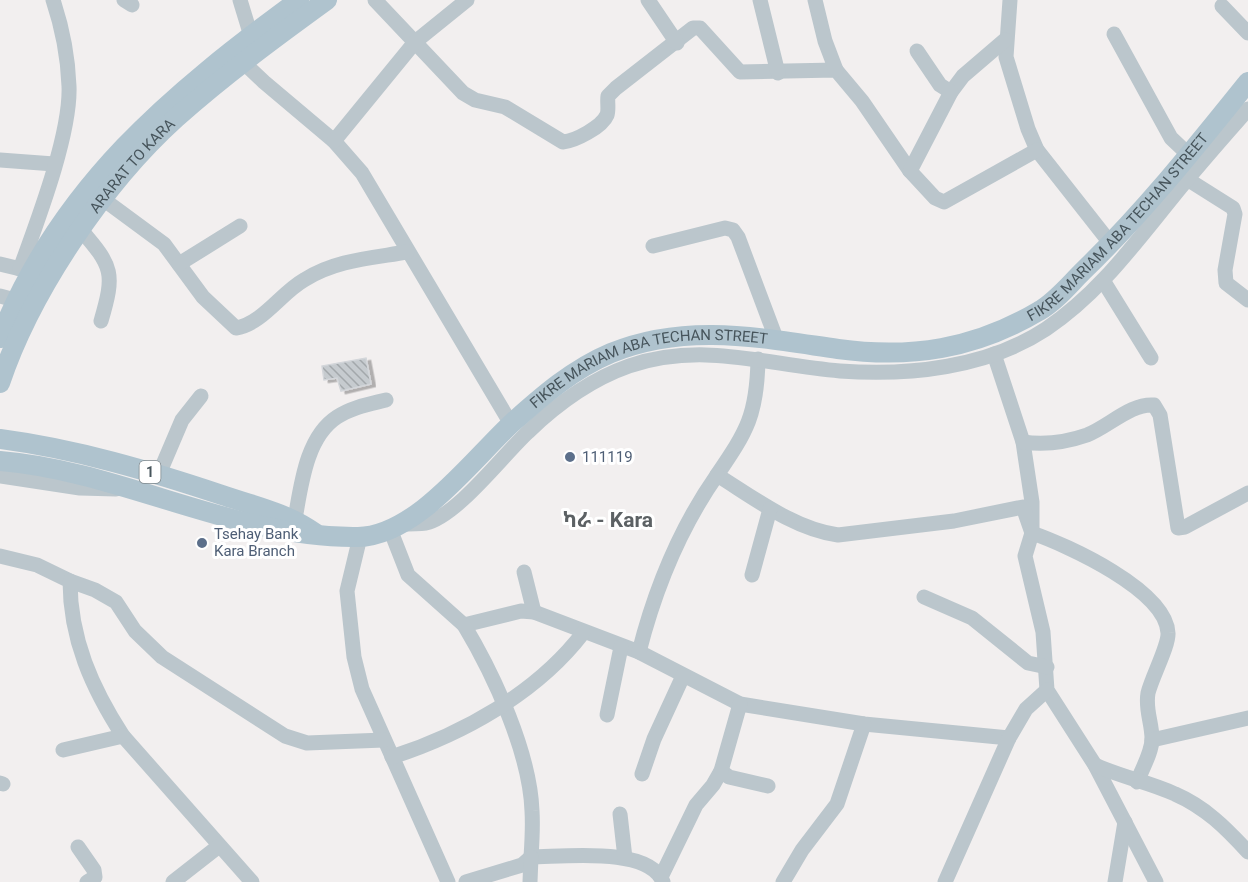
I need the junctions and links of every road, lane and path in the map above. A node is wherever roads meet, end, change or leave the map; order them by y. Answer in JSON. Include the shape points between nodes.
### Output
{"nodes":[{"id":1,"x":240,"y":0,"type":"edge"},
{"id":2,"x":299,"y":0,"type":"edge"},
{"id":3,"x":327,"y":0,"type":"edge"},
{"id":4,"x":375,"y":0,"type":"edge"},
{"id":5,"x":467,"y":0,"type":"edge"},
{"id":6,"x":648,"y":0,"type":"edge"},
{"id":7,"x":775,"y":0,"type":"edge"},
{"id":8,"x":816,"y":0,"type":"edge"},
{"id":9,"x":1010,"y":0,"type":"edge"},
{"id":10,"x":54,"y":1,"type":"edge"},
{"id":11,"x":761,"y":6,"type":"edge"},
{"id":12,"x":1222,"y":6,"type":"dead end"},
{"id":13,"x":275,"y":28,"type":"junction"},
{"id":14,"x":1114,"y":33,"type":"dead end"},
{"id":15,"x":1248,"y":33,"type":"edge"},
{"id":16,"x":251,"y":36,"type":"junction"},
{"id":17,"x":1005,"y":40,"type":"junction"},
{"id":18,"x":416,"y":42,"type":"junction"},
{"id":19,"x":677,"y":43,"type":"junction"},
{"id":20,"x":917,"y":51,"type":"dead end"},
{"id":21,"x":244,"y":63,"type":"junction"},
{"id":22,"x":836,"y":70,"type":"junction"},
{"id":23,"x":778,"y":73,"type":"junction"},
{"id":24,"x":1248,"y":82,"type":"edge"},
{"id":25,"x":951,"y":92,"type":"junction"},
{"id":26,"x":1248,"y":110,"type":"edge"},
{"id":27,"x":334,"y":141,"type":"junction"},
{"id":28,"x":1037,"y":150,"type":"junction"},
{"id":29,"x":1189,"y":155,"type":"junction"},
{"id":30,"x":0,"y":160,"type":"edge"},
{"id":31,"x":54,"y":164,"type":"junction"},
{"id":32,"x":910,"y":171,"type":"junction"},
{"id":33,"x":1187,"y":179,"type":"junction"},
{"id":34,"x":103,"y":199,"type":"junction"},
{"id":35,"x":240,"y":226,"type":"dead end"},
{"id":36,"x":81,"y":230,"type":"junction"},
{"id":37,"x":1111,"y":244,"type":"junction"},
{"id":38,"x":653,"y":246,"type":"dead end"},
{"id":39,"x":408,"y":252,"type":"junction"},
{"id":40,"x":0,"y":264,"type":"edge"},
{"id":41,"x":179,"y":264,"type":"junction"},
{"id":42,"x":26,"y":270,"type":"junction"},
{"id":43,"x":1104,"y":282,"type":"junction"},
{"id":44,"x":8,"y":298,"type":"edge"},
{"id":45,"x":1248,"y":300,"type":"edge"},
{"id":46,"x":101,"y":321,"type":"dead end"},
{"id":47,"x":0,"y":338,"type":"edge"},
{"id":48,"x":777,"y":340,"type":"junction"},
{"id":49,"x":994,"y":354,"type":"junction"},
{"id":50,"x":1150,"y":358,"type":"dead end"},
{"id":51,"x":758,"y":359,"type":"junction"},
{"id":52,"x":0,"y":383,"type":"edge"},
{"id":53,"x":201,"y":396,"type":"dead end"},
{"id":54,"x":387,"y":400,"type":"dead end"},
{"id":55,"x":511,"y":424,"type":"junction"},
{"id":56,"x":0,"y":439,"type":"edge"},
{"id":57,"x":1023,"y":442,"type":"junction"},
{"id":58,"x":0,"y":461,"type":"edge"},
{"id":59,"x":159,"y":474,"type":"junction"},
{"id":60,"x":717,"y":475,"type":"junction"},
{"id":61,"x":0,"y":476,"type":"edge"},
{"id":62,"x":133,"y":488,"type":"junction"},
{"id":63,"x":1248,"y":493,"type":"edge"},
{"id":64,"x":770,"y":509,"type":"junction"},
{"id":65,"x":291,"y":526,"type":"junction"},
{"id":66,"x":395,"y":527,"type":"junction"},
{"id":67,"x":1032,"y":533,"type":"junction"},
{"id":68,"x":360,"y":537,"type":"junction"},
{"id":69,"x":0,"y":555,"type":"edge"},
{"id":70,"x":524,"y":572,"type":"dead end"},
{"id":71,"x":752,"y":575,"type":"dead end"},
{"id":72,"x":70,"y":581,"type":"junction"},
{"id":73,"x":924,"y":597,"type":"dead end"},
{"id":74,"x":534,"y":612,"type":"junction"},
{"id":75,"x":464,"y":625,"type":"junction"},
{"id":76,"x":582,"y":633,"type":"junction"},
{"id":77,"x":621,"y":647,"type":"junction"},
{"id":78,"x":639,"y":652,"type":"junction"},
{"id":79,"x":1047,"y":667,"type":"junction"},
{"id":80,"x":683,"y":676,"type":"junction"},
{"id":81,"x":1047,"y":690,"type":"junction"},
{"id":82,"x":502,"y":704,"type":"junction"},
{"id":83,"x":740,"y":705,"type":"junction"},
{"id":84,"x":607,"y":715,"type":"dead end"},
{"id":85,"x":1248,"y":718,"type":"edge"},
{"id":86,"x":864,"y":724,"type":"junction"},
{"id":87,"x":123,"y":736,"type":"junction"},
{"id":88,"x":1009,"y":738,"type":"junction"},
{"id":89,"x":384,"y":740,"type":"junction"},
{"id":90,"x":1152,"y":740,"type":"junction"},
{"id":91,"x":63,"y":750,"type":"dead end"},
{"id":92,"x":392,"y":757,"type":"junction"},
{"id":93,"x":1095,"y":765,"type":"junction"},
{"id":94,"x":721,"y":771,"type":"junction"},
{"id":95,"x":642,"y":774,"type":"dead end"},
{"id":96,"x":1137,"y":782,"type":"junction"},
{"id":97,"x":768,"y":786,"type":"dead end"},
{"id":98,"x":620,"y":814,"type":"dead end"},
{"id":99,"x":1125,"y":822,"type":"junction"},
{"id":100,"x":219,"y":846,"type":"junction"},
{"id":101,"x":78,"y":847,"type":"dead end"},
{"id":102,"x":1248,"y":852,"type":"edge"},
{"id":103,"x":531,"y":857,"type":"junction"},
{"id":104,"x":625,"y":858,"type":"junction"},
{"id":105,"x":662,"y":880,"type":"edge"},
{"id":106,"x":87,"y":882,"type":"edge"},
{"id":107,"x":173,"y":882,"type":"edge"},
{"id":108,"x":252,"y":882,"type":"edge"},
{"id":109,"x":448,"y":882,"type":"edge"},
{"id":110,"x":466,"y":882,"type":"edge"},
{"id":111,"x":530,"y":882,"type":"edge"},
{"id":112,"x":783,"y":882,"type":"edge"},
{"id":113,"x":945,"y":882,"type":"edge"},
{"id":114,"x":1116,"y":882,"type":"edge"},
{"id":115,"x":1156,"y":882,"type":"edge"}],
"edges":[{"from":1,"to":16,"type":"street"},
{"from":2,"to":13,"type":"main road","name":"ARARAT TO KARA"},
{"from":3,"to":13,"type":"main road","name":"ARARAT TO KARA"},
{"from":4,"to":18,"type":"street"},
{"from":5,"to":18,"type":"street"},
{"from":6,"to":19,"type":"street"},
{"from":7,"to":11,"type":"street"},
{"from":8,"to":22,"type":"street"},
{"from":9,"to":17,"type":"street"},
{"from":10,"to":31,"type":"street","via":[[69,87]]},
{"from":11,"to":23,"type":"street"},
{"from":12,"to":15,"type":"street"},
{"from":13,"to":16,"type":"main road","name":"ARARAT TO KARA"},
{"from":13,"to":21,"type":"main road","name":"ARARAT TO KARA"},
{"from":14,"to":29,"type":"street","via":[[1171,138]]},
{"from":16,"to":42,"type":"main road","name":"ARARAT TO KARA","via":[[166,103],[123,146]]},
{"from":17,"to":25,"type":"street","via":[[963,76]]},
{"from":17,"to":28,"type":"street","via":[[1006,57]]},
{"from":18,"to":19,"type":"street","via":[[463,93],[505,107],[563,142],[600,124],[608,114],[608,96]]},
{"from":18,"to":27,"type":"street"},
{"from":19,"to":23,"type":"street","via":[[693,28],[700,28],[740,72]]},
{"from":20,"to":25,"type":"street","via":[[940,85]]},
{"from":21,"to":27,"type":"street"},
{"from":21,"to":34,"type":"main road","name":"ARARAT TO KARA","via":[[174,120]]},
{"from":22,"to":23,"type":"street"},
{"from":22,"to":32,"type":"street"},
{"from":24,"to":29,"type":"main road","name":"FIKRE MARIAM ABA TECHAN STREET"},
{"from":25,"to":32,"type":"street"},
{"from":26,"to":33,"type":"street"},
{"from":27,"to":39,"type":"street","via":[[362,173]]},
{"from":28,"to":32,"type":"street","via":[[944,201],[934,198]]},
{"from":28,"to":37,"type":"street"},
{"from":29,"to":37,"type":"main road","name":"FIKRE MARIAM ABA TECHAN STREET"},
{"from":30,"to":31,"type":"street"},
{"from":31,"to":42,"type":"street"},
{"from":33,"to":43,"type":"street"},
{"from":33,"to":45,"type":"street","via":[[1233,208],[1226,283]]},
{"from":34,"to":36,"type":"main road","name":"ARARAT TO KARA"},
{"from":34,"to":41,"type":"street","via":[[164,244]]},
{"from":35,"to":41,"type":"street"},
{"from":36,"to":46,"type":"street","via":[[109,269],[109,289]]},
{"from":36,"to":52,"type":"main road","name":"ARARAT TO KARA","via":[[21,327]]},
{"from":37,"to":48,"type":"main road","name":"FIKRE MARIAM ABA TECHAN STREET","via":[[1042,310],[953,347],[899,354]]},
{"from":38,"to":48,"type":"street","via":[[725,228],[733,230]]},
{"from":39,"to":41,"type":"street","via":[[338,263],[289,290],[247,326],[236,328],[203,297]]},
{"from":39,"to":55,"type":"street"},
{"from":40,"to":42,"type":"street"},
{"from":42,"to":44,"type":"main road","name":"ARARAT TO KARA"},
{"from":43,"to":49,"type":"street","via":[[1045,330]]},
{"from":43,"to":50,"type":"street"},
{"from":44,"to":47,"type":"main road","name":"ARARAT TO KARA"},
{"from":48,"to":55,"type":"main road","name":"FIKRE MARIAM ABA TECHAN STREET","via":[[740,334],[685,334],[638,344],[609,354],[558,383]]},
{"from":49,"to":51,"type":"street","via":[[934,369],[891,373],[838,371]]},
{"from":49,"to":57,"type":"street"},
{"from":51,"to":60,"type":"street","via":[[755,406],[750,421]]},
{"from":51,"to":66,"type":"street","via":[[676,354],[628,366],[572,396],[528,431],[468,494],[441,515],[427,523]]},
{"from":53,"to":59,"type":"street","via":[[182,420]]},
{"from":54,"to":65,"type":"street","via":[[348,411],[326,427],[302,478]]},
{"from":55,"to":66,"type":"main road","name":"FIKRE MARIAM ABA TECHAN STREET","via":[[424,509]]},
{"from":56,"to":59,"type":"main road","number":"1"},
{"from":57,"to":63,"type":"street","via":[[1051,443],[1087,435],[1137,408],[1154,405],[1160,415],[1178,528]]},
{"from":57,"to":67,"type":"street","via":[[1034,514]]},
{"from":58,"to":62,"type":"main road","number":"1","via":[[61,469]]},
{"from":59,"to":65,"type":"main road","number":"1"},
{"from":60,"to":64,"type":"street"},
{"from":60,"to":78,"type":"street","via":[[688,521],[672,556]]},
{"from":61,"to":62,"type":"street","via":[[103,490]]},
{"from":62,"to":65,"type":"main road","number":"1"},
{"from":64,"to":67,"type":"street","via":[[838,535],[954,521],[1023,507]]},
{"from":64,"to":71,"type":"street"},
{"from":65,"to":68,"type":"main road","name":"FIKRE MARIAM ABA TECHAN STREET","via":[[315,533]]},
{"from":66,"to":68,"type":"main road","name":"FIKRE MARIAM ABA TECHAN STREET"},
{"from":66,"to":75,"type":"street","via":[[408,575]]},
{"from":67,"to":79,"type":"street","via":[[1025,556]]},
{"from":67,"to":90,"type":"street","via":[[1109,569],[1146,596],[1164,621],[1168,635],[1156,664],[1146,709]]},
{"from":68,"to":89,"type":"street","via":[[349,574],[348,611],[362,689]]},
{"from":69,"to":72,"type":"street"},
{"from":70,"to":74,"type":"street"},
{"from":72,"to":87,"type":"street","via":[[81,656],[90,682]]},
{"from":72,"to":89,"type":"street","via":[[116,602],[135,631],[162,657],[285,736],[307,743]]},
{"from":73,"to":79,"type":"street","via":[[972,618],[1028,663]]},
{"from":74,"to":75,"type":"street","via":[[521,611]]},
{"from":74,"to":76,"type":"street"},
{"from":75,"to":82,"type":"street","via":[[495,681]]},
{"from":76,"to":77,"type":"street"},
{"from":76,"to":82,"type":"street","via":[[557,664]]},
{"from":77,"to":78,"type":"street"},
{"from":77,"to":84,"type":"street"},
{"from":78,"to":80,"type":"street"},
{"from":79,"to":81,"type":"street"},
{"from":80,"to":83,"type":"street"},
{"from":80,"to":95,"type":"street"},
{"from":81,"to":88,"type":"street","via":[[1026,709]]},
{"from":81,"to":93,"type":"street"},
{"from":82,"to":92,"type":"street","via":[[446,737]]},
{"from":82,"to":103,"type":"street","via":[[527,776],[532,810]]},
{"from":83,"to":86,"type":"street"},
{"from":83,"to":94,"type":"street"},
{"from":85,"to":90,"type":"street"},
{"from":86,"to":88,"type":"street"},
{"from":86,"to":112,"type":"street","via":[[837,804]]},
{"from":87,"to":91,"type":"street"},
{"from":87,"to":100,"type":"street"},
{"from":88,"to":113,"type":"street"},
{"from":89,"to":92,"type":"street"},
{"from":90,"to":96,"type":"street"},
{"from":92,"to":109,"type":"street"},
{"from":93,"to":96,"type":"street"},
{"from":93,"to":99,"type":"street"},
{"from":94,"to":97,"type":"street","via":[[729,777]]},
{"from":94,"to":105,"type":"street","via":[[696,805]]},
{"from":96,"to":102,"type":"street","via":[[1174,793],[1199,807],[1219,821]]},
{"from":98,"to":104,"type":"street"},
{"from":99,"to":114,"type":"street"},
{"from":99,"to":115,"type":"street"},
{"from":100,"to":107,"type":"street"},
{"from":100,"to":108,"type":"street"},
{"from":101,"to":106,"type":"street","via":[[94,870],[95,877]]},
{"from":103,"to":104,"type":"street"},
{"from":103,"to":110,"type":"street","via":[[522,866]]},
{"from":103,"to":111,"type":"street"},
{"from":104,"to":105,"type":"street","via":[[645,864]]}]}
